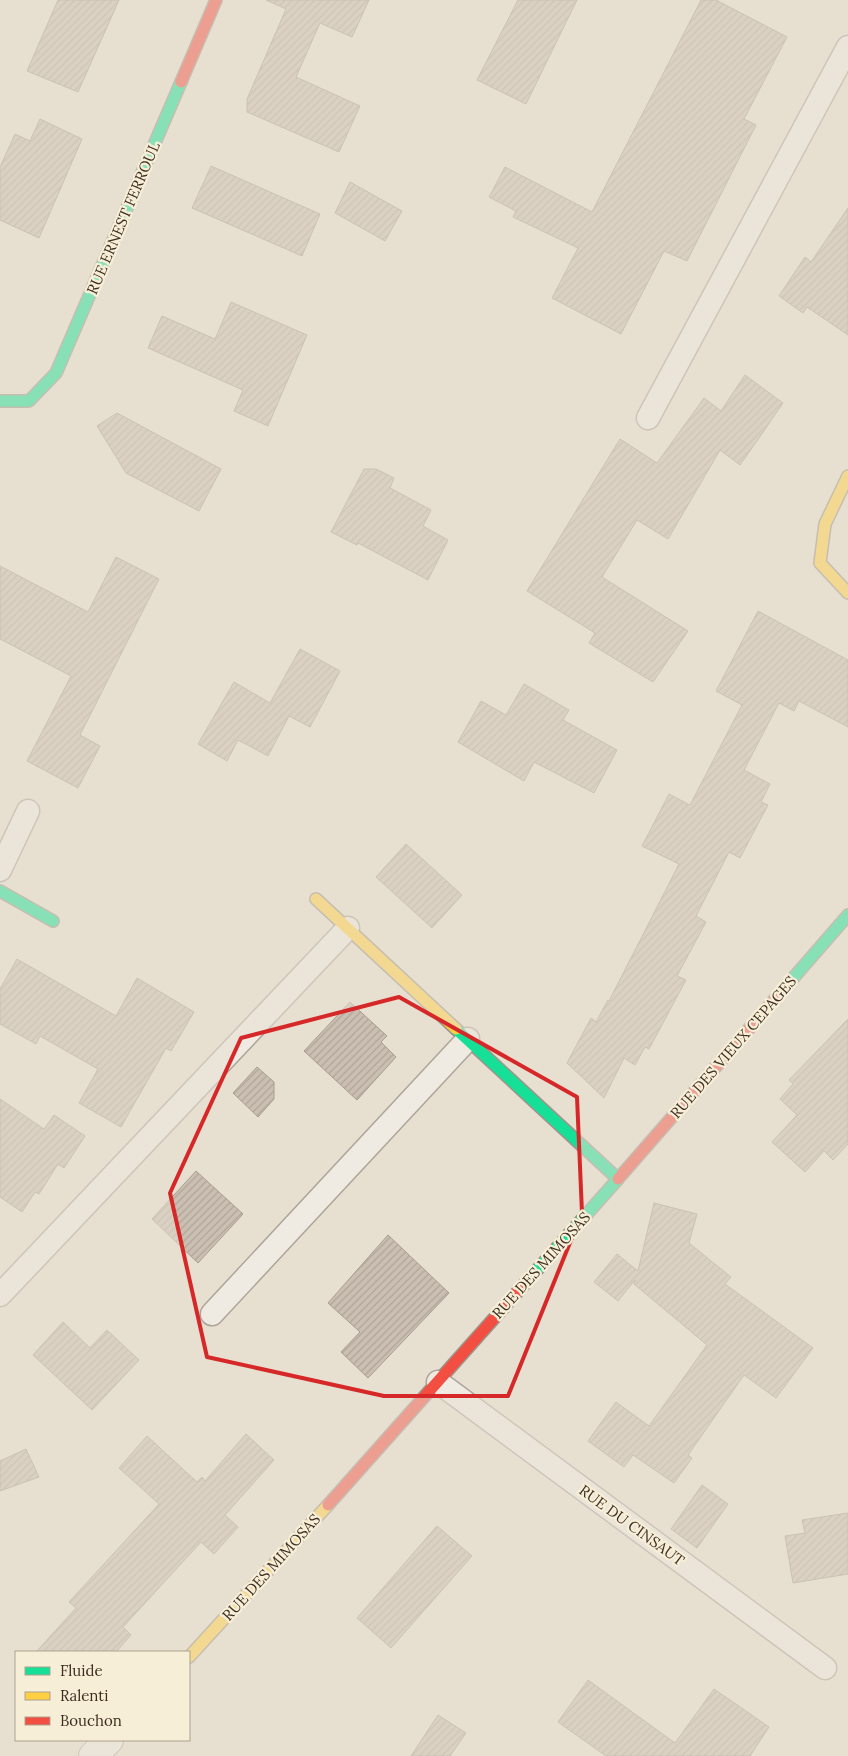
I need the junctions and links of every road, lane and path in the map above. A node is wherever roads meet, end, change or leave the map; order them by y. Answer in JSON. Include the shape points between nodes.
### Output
{"nodes":[{"id":1,"x":216,"y":0,"type":"edge"},
{"id":2,"x":848,"y":47,"type":"edge"},
{"id":3,"x":0,"y":401,"type":"edge"},
{"id":4,"x":648,"y":418,"type":"dead end"},
{"id":5,"x":848,"y":476,"type":"edge"},
{"id":6,"x":848,"y":594,"type":"edge"},
{"id":7,"x":28,"y":811,"type":"dead end"},
{"id":8,"x":0,"y":870,"type":"edge"},
{"id":9,"x":0,"y":891,"type":"edge"},
{"id":10,"x":316,"y":899,"type":"dead end"},
{"id":11,"x":848,"y":916,"type":"edge"},
{"id":12,"x":52,"y":921,"type":"dead end"},
{"id":13,"x":348,"y":928,"type":"junction"},
{"id":14,"x":468,"y":1039,"type":"junction"},
{"id":15,"x":618,"y":1180,"type":"junction"},
{"id":16,"x":0,"y":1295,"type":"edge"},
{"id":17,"x":212,"y":1314,"type":"dead end"},
{"id":18,"x":438,"y":1382,"type":"junction"},
{"id":19,"x":190,"y":1656,"type":"edge"},
{"id":20,"x":825,"y":1668,"type":"dead end"},
{"id":21,"x":108,"y":1741,"type":"edge"},
{"id":22,"x":93,"y":1756,"type":"edge"}],
"edges":[{"from":1,"to":3,"type":"street","name":"RUE ERNEST FERROUL","via":[[56,373],[29,401]]},
{"from":2,"to":4,"type":"lane"},
{"from":5,"to":6,"type":"street","via":[[825,524],[820,563]]},
{"from":7,"to":8,"type":"lane"},
{"from":9,"to":12,"type":"street"},
{"from":10,"to":13,"type":"street"},
{"from":11,"to":15,"type":"street","name":"RUE DES VIEUX CEPAGES"},
{"from":13,"to":14,"type":"street"},
{"from":13,"to":16,"type":"lane"},
{"from":14,"to":15,"type":"street"},
{"from":14,"to":17,"type":"lane"},
{"from":15,"to":18,"type":"street","name":"RUE DES MIMOSAS"},
{"from":18,"to":19,"type":"street","name":"RUE DES MIMOSAS"},
{"from":18,"to":20,"type":"lane","name":"RUE DU CINSAUT"},
{"from":21,"to":22,"type":"street"}]}
